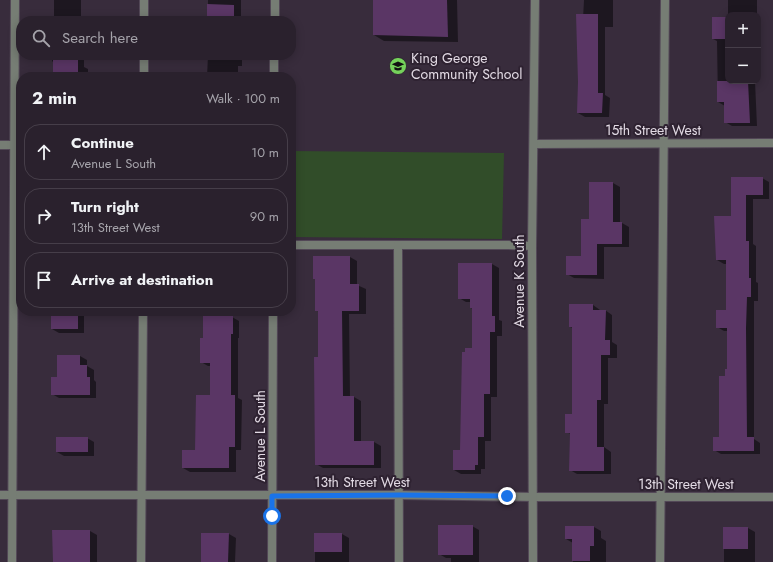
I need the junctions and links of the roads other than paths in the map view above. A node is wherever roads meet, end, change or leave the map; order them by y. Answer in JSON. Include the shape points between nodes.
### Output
{"nodes":[{"id":1,"x":15,"y":0,"type":"edge"},
{"id":2,"x":144,"y":0,"type":"edge"},
{"id":3,"x":275,"y":0,"type":"edge"},
{"id":4,"x":535,"y":0,"type":"edge"},
{"id":5,"x":665,"y":0,"type":"edge"},
{"id":6,"x":144,"y":16,"type":"edge"},
{"id":7,"x":275,"y":16,"type":"edge"},
{"id":8,"x":16,"y":48,"type":"edge"},
{"id":9,"x":16,"y":60,"type":"edge"},
{"id":10,"x":144,"y":60,"type":"edge"},
{"id":11,"x":274,"y":60,"type":"edge"},
{"id":12,"x":16,"y":72,"type":"edge"},
{"id":13,"x":144,"y":72,"type":"edge"},
{"id":14,"x":274,"y":72,"type":"edge"},
{"id":15,"x":663,"y":143,"type":"junction"},
{"id":16,"x":773,"y":143,"type":"edge"},
{"id":17,"x":534,"y":144,"type":"junction"},
{"id":18,"x":0,"y":145,"type":"edge"},
{"id":19,"x":16,"y":145,"type":"edge"},
{"id":20,"x":296,"y":245,"type":"edge"},
{"id":21,"x":398,"y":245,"type":"junction"},
{"id":22,"x":532,"y":246,"type":"junction"},
{"id":23,"x":16,"y":262,"type":"edge"},
{"id":24,"x":143,"y":316,"type":"edge"},
{"id":25,"x":273,"y":316,"type":"edge"},
{"id":26,"x":0,"y":495,"type":"edge"},
{"id":27,"x":12,"y":495,"type":"junction"},
{"id":28,"x":399,"y":495,"type":"junction"},
{"id":29,"x":142,"y":496,"type":"junction"},
{"id":30,"x":272,"y":496,"type":"junction"},
{"id":31,"x":534,"y":497,"type":"junction"},
{"id":32,"x":660,"y":497,"type":"junction"},
{"id":33,"x":773,"y":497,"type":"edge"},
{"id":34,"x":12,"y":562,"type":"edge"},
{"id":35,"x":141,"y":562,"type":"edge"},
{"id":36,"x":272,"y":562,"type":"edge"},
{"id":37,"x":399,"y":562,"type":"edge"},
{"id":38,"x":533,"y":562,"type":"edge"},
{"id":39,"x":660,"y":562,"type":"edge"}],
"edges":[{"from":1,"to":8,"type":"street"},
{"from":2,"to":6,"type":"street"},
{"from":3,"to":7,"type":"street"},
{"from":4,"to":17,"type":"street","name":"Avenue K South"},
{"from":5,"to":15,"type":"street"},
{"from":9,"to":12,"type":"street"},
{"from":10,"to":13,"type":"street"},
{"from":11,"to":14,"type":"street"},
{"from":15,"to":16,"type":"street","name":"15th Street West"},
{"from":15,"to":17,"type":"street","name":"15th Street West"},
{"from":15,"to":32,"type":"street"},
{"from":17,"to":22,"type":"street","name":"Avenue K South"},
{"from":18,"to":19,"type":"street"},
{"from":20,"to":21,"type":"street"},
{"from":21,"to":22,"type":"street"},
{"from":21,"to":28,"type":"street"},
{"from":22,"to":31,"type":"street","name":"Avenue K South"},
{"from":23,"to":27,"type":"street"},
{"from":24,"to":29,"type":"street"},
{"from":25,"to":30,"type":"street","name":"Avenue L South"},
{"from":26,"to":27,"type":"street","name":"13th Street West"},
{"from":27,"to":29,"type":"street","name":"13th Street West"},
{"from":27,"to":34,"type":"street"},
{"from":28,"to":30,"type":"street","name":"13th Street West"},
{"from":28,"to":31,"type":"street","name":"13th Street West"},
{"from":28,"to":37,"type":"street"},
{"from":29,"to":30,"type":"street","name":"13th Street West"},
{"from":29,"to":35,"type":"street"},
{"from":30,"to":36,"type":"street","name":"Avenue L South"},
{"from":31,"to":32,"type":"street","name":"13th Street West"},
{"from":31,"to":38,"type":"street","name":"Avenue K South"},
{"from":32,"to":33,"type":"street","name":"13th Street West"},
{"from":32,"to":39,"type":"street"}]}
